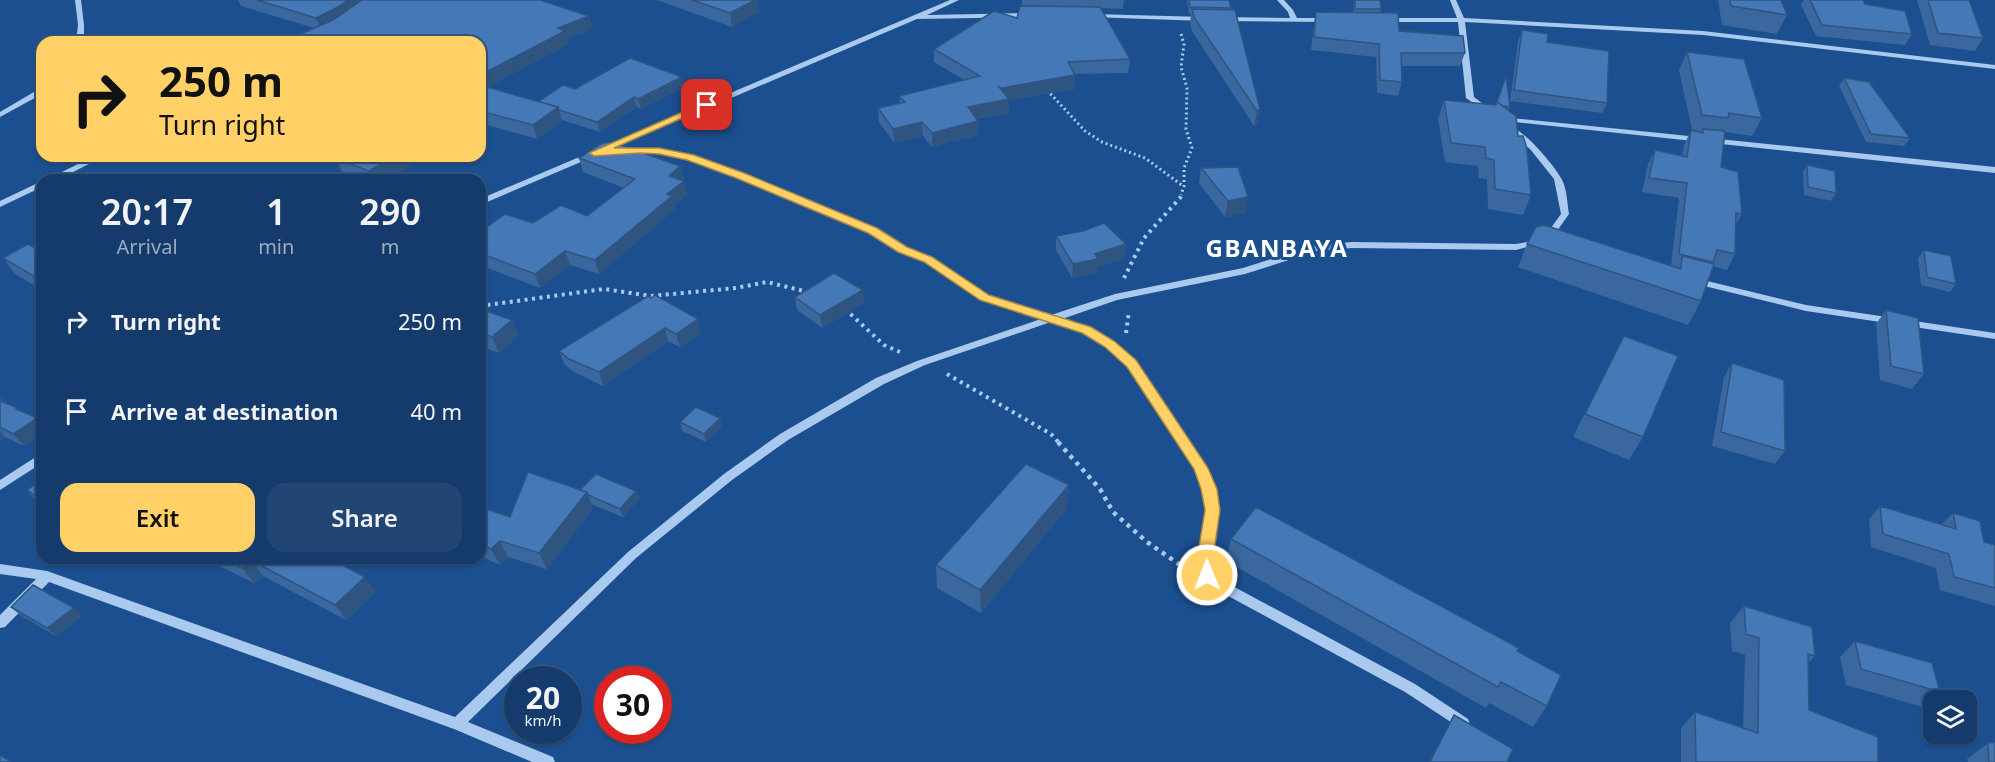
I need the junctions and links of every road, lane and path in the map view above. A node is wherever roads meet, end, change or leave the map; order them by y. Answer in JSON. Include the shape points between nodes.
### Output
{"nodes":[{"id":1,"x":78,"y":0,"type":"edge"},
{"id":2,"x":956,"y":0,"type":"edge"},
{"id":3,"x":1280,"y":0,"type":"edge"},
{"id":4,"x":1453,"y":0,"type":"edge"},
{"id":5,"x":1039,"y":15,"type":"edge"},
{"id":6,"x":1085,"y":15,"type":"edge"},
{"id":7,"x":916,"y":17,"type":"junction"},
{"id":8,"x":1179,"y":18,"type":"junction"},
{"id":9,"x":1294,"y":20,"type":"junction"},
{"id":10,"x":1342,"y":20,"type":"edge"},
{"id":11,"x":1378,"y":20,"type":"edge"},
{"id":12,"x":1461,"y":20,"type":"junction"},
{"id":13,"x":80,"y":36,"type":"edge"},
{"id":14,"x":1995,"y":67,"type":"edge"},
{"id":15,"x":1046,"y":90,"type":"edge"},
{"id":16,"x":36,"y":94,"type":"edge"},
{"id":17,"x":0,"y":115,"type":"edge"},
{"id":18,"x":1495,"y":118,"type":"junction"},
{"id":19,"x":594,"y":153,"type":"junction"},
{"id":20,"x":88,"y":162,"type":"edge"},
{"id":21,"x":1995,"y":170,"type":"edge"},
{"id":22,"x":63,"y":174,"type":"edge"},
{"id":23,"x":1184,"y":186,"type":"junction"},
{"id":24,"x":36,"y":187,"type":"edge"},
{"id":25,"x":486,"y":199,"type":"edge"},
{"id":26,"x":0,"y":204,"type":"edge"},
{"id":27,"x":1688,"y":279,"type":"edge"},
{"id":28,"x":1115,"y":297,"type":"junction"},
{"id":29,"x":1052,"y":317,"type":"junction"},
{"id":30,"x":1995,"y":336,"type":"edge"},
{"id":31,"x":1132,"y":363,"type":"junction"},
{"id":32,"x":36,"y":461,"type":"edge"},
{"id":33,"x":0,"y":486,"type":"edge"},
{"id":34,"x":0,"y":569,"type":"edge"},
{"id":35,"x":47,"y":576,"type":"junction"},
{"id":36,"x":0,"y":624,"type":"edge"},
{"id":37,"x":457,"y":724,"type":"junction"},
{"id":38,"x":1472,"y":732,"type":"edge"},
{"id":39,"x":548,"y":762,"type":"edge"}],
"edges":[{"from":1,"to":13,"type":"street"},
{"from":2,"to":7,"type":"street"},
{"from":3,"to":9,"type":"street"},
{"from":4,"to":12,"type":"street"},
{"from":5,"to":7,"type":"street"},
{"from":6,"to":8,"type":"street"},
{"from":7,"to":19,"type":"street"},
{"from":8,"to":9,"type":"street"},
{"from":8,"to":23,"type":"path","via":[[1187,88],[1186,129],[1192,148],[1184,168]]},
{"from":9,"to":10,"type":"street"},
{"from":11,"to":12,"type":"street"},
{"from":12,"to":14,"type":"street","via":[[1703,33]]},
{"from":12,"to":18,"type":"street","via":[[1470,98]]},
{"from":15,"to":23,"type":"path","via":[[1085,131],[1102,142],[1145,158]]},
{"from":16,"to":17,"type":"street"},
{"from":18,"to":21,"type":"street"},
{"from":18,"to":28,"type":"street","via":[[1533,147],[1558,179],[1565,214],[1552,241],[1516,247],[1352,245],[1316,249],[1245,271]]},
{"from":19,"to":25,"type":"street"},
{"from":19,"to":29,"type":"street","via":[[640,150],[690,158],[872,230],[985,297],[1028,313]]},
{"from":20,"to":22,"type":"street"},
{"from":23,"to":28,"type":"path","via":[[1180,198],[1144,238]]},
{"from":24,"to":26,"type":"street"},
{"from":27,"to":30,"type":"street","via":[[1806,308]]},
{"from":28,"to":29,"type":"street"},
{"from":28,"to":31,"type":"path","via":[[1129,308],[1125,336]]},
{"from":29,"to":31,"type":"street","via":[[1092,333]]},
{"from":29,"to":37,"type":"street","via":[[880,381],[784,437],[632,555]]},
{"from":31,"to":38,"type":"street","via":[[1201,468],[1209,489],[1212,510],[1205,559],[1207,575],[1222,587],[1410,688]]},
{"from":32,"to":33,"type":"street"},
{"from":34,"to":35,"type":"street"},
{"from":35,"to":36,"type":"street"},
{"from":35,"to":37,"type":"street"},
{"from":37,"to":39,"type":"street"}]}
